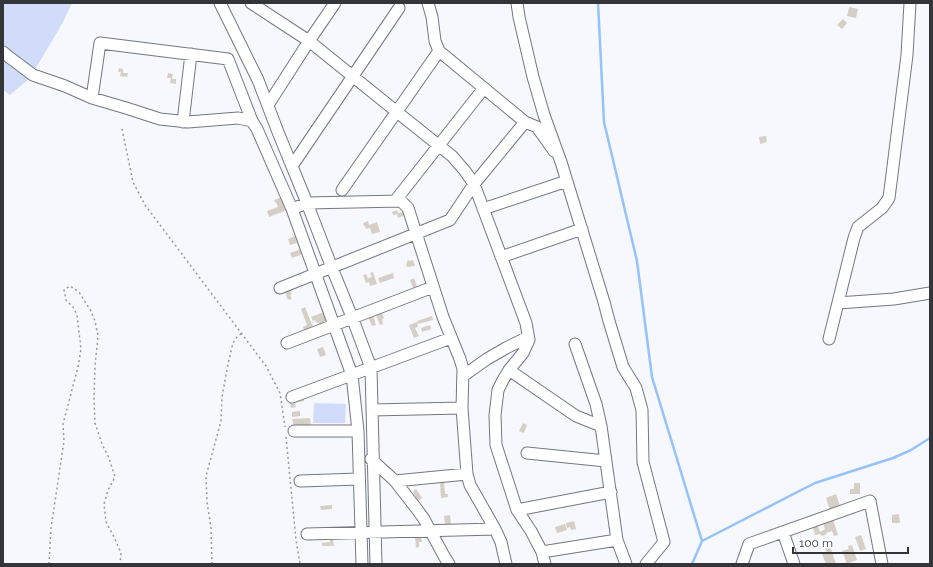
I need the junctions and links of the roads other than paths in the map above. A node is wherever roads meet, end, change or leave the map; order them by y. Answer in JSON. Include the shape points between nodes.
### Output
{"nodes":[{"id":1,"x":220,"y":3,"type":"edge"},
{"id":2,"x":335,"y":3,"type":"edge"},
{"id":3,"x":428,"y":3,"type":"edge"},
{"id":4,"x":517,"y":3,"type":"edge"},
{"id":5,"x":910,"y":3,"type":"edge"},
{"id":6,"x":258,"y":5,"type":"edge"},
{"id":7,"x":399,"y":8,"type":"dead end"},
{"id":8,"x":308,"y":41,"type":"junction"},
{"id":9,"x":439,"y":51,"type":"junction"},
{"id":10,"x":3,"y":52,"type":"edge"},
{"id":11,"x":191,"y":54,"type":"junction"},
{"id":12,"x":353,"y":76,"type":"junction"},
{"id":13,"x":484,"y":88,"type":"junction"},
{"id":14,"x":92,"y":98,"type":"junction"},
{"id":15,"x":268,"y":105,"type":"junction"},
{"id":16,"x":397,"y":112,"type":"junction"},
{"id":17,"x":183,"y":122,"type":"junction"},
{"id":18,"x":252,"y":122,"type":"junction"},
{"id":19,"x":525,"y":122,"type":"junction"},
{"id":20,"x":439,"y":146,"type":"junction"},
{"id":21,"x":561,"y":162,"type":"junction"},
{"id":22,"x":292,"y":166,"type":"junction"},
{"id":23,"x":567,"y":181,"type":"junction"},
{"id":24,"x":474,"y":184,"type":"junction"},
{"id":25,"x":342,"y":190,"type":"dead end"},
{"id":26,"x":395,"y":201,"type":"junction"},
{"id":27,"x":307,"y":203,"type":"junction"},
{"id":28,"x":292,"y":209,"type":"junction"},
{"id":29,"x":483,"y":209,"type":"junction"},
{"id":30,"x":582,"y":229,"type":"junction"},
{"id":31,"x":417,"y":234,"type":"junction"},
{"id":32,"x":501,"y":257,"type":"junction"},
{"id":33,"x":332,"y":268,"type":"junction"},
{"id":34,"x":316,"y":274,"type":"junction"},
{"id":35,"x":433,"y":287,"type":"junction"},
{"id":36,"x":280,"y":288,"type":"dead end"},
{"id":37,"x":930,"y":293,"type":"edge"},
{"id":38,"x":838,"y":303,"type":"junction"},
{"id":39,"x":352,"y":318,"type":"junction"},
{"id":40,"x":334,"y":325,"type":"junction"},
{"id":41,"x":528,"y":337,"type":"junction"},
{"id":42,"x":451,"y":338,"type":"junction"},
{"id":43,"x":829,"y":339,"type":"dead end"},
{"id":44,"x":287,"y":343,"type":"dead end"},
{"id":45,"x":574,"y":344,"type":"dead end"},
{"id":46,"x":371,"y":368,"type":"junction"},
{"id":47,"x":509,"y":370,"type":"junction"},
{"id":48,"x":352,"y":375,"type":"junction"},
{"id":49,"x":463,"y":376,"type":"junction"},
{"id":50,"x":292,"y":397,"type":"dead end"},
{"id":51,"x":462,"y":408,"type":"junction"},
{"id":52,"x":372,"y":410,"type":"junction"},
{"id":53,"x":601,"y":426,"type":"junction"},
{"id":54,"x":294,"y":431,"type":"dead end"},
{"id":55,"x":358,"y":431,"type":"junction"},
{"id":56,"x":358,"y":448,"type":"junction"},
{"id":57,"x":527,"y":453,"type":"dead end"},
{"id":58,"x":373,"y":461,"type":"junction"},
{"id":59,"x":606,"y":461,"type":"junction"},
{"id":60,"x":467,"y":474,"type":"junction"},
{"id":61,"x":359,"y":479,"type":"junction"},
{"id":62,"x":300,"y":481,"type":"dead end"},
{"id":63,"x":395,"y":481,"type":"junction"},
{"id":64,"x":610,"y":492,"type":"junction"},
{"id":65,"x":517,"y":510,"type":"junction"},
{"id":66,"x":496,"y":529,"type":"junction"},
{"id":67,"x":430,"y":531,"type":"junction"},
{"id":68,"x":376,"y":532,"type":"junction"},
{"id":69,"x":783,"y":532,"type":"junction"},
{"id":70,"x":361,"y":533,"type":"junction"},
{"id":71,"x":307,"y":534,"type":"dead end"},
{"id":72,"x":617,"y":540,"type":"junction"},
{"id":73,"x":542,"y":552,"type":"junction"},
{"id":74,"x":879,"y":563,"type":"edge"},
{"id":75,"x":362,"y":564,"type":"edge"},
{"id":76,"x":376,"y":564,"type":"edge"},
{"id":77,"x":449,"y":564,"type":"edge"},
{"id":78,"x":506,"y":564,"type":"edge"},
{"id":79,"x":545,"y":564,"type":"edge"},
{"id":80,"x":626,"y":564,"type":"edge"},
{"id":81,"x":646,"y":564,"type":"edge"},
{"id":82,"x":742,"y":564,"type":"edge"},
{"id":83,"x":794,"y":564,"type":"edge"}],
"edges":[{"from":1,"to":15,"type":"street"},
{"from":2,"to":8,"type":"street"},
{"from":3,"to":9,"type":"street"},
{"from":4,"to":21,"type":"street","via":[[533,77]]},
{"from":5,"to":38,"type":"street","via":[[907,55],[889,198],[882,208],[858,227]]},
{"from":6,"to":8,"type":"street"},
{"from":7,"to":12,"type":"street"},
{"from":8,"to":12,"type":"street"},
{"from":8,"to":15,"type":"street"},
{"from":9,"to":13,"type":"street"},
{"from":9,"to":16,"type":"street"},
{"from":10,"to":14,"type":"street","via":[[33,75]]},
{"from":11,"to":14,"type":"street","via":[[100,43]]},
{"from":11,"to":17,"type":"street"},
{"from":11,"to":18,"type":"street","via":[[228,59]]},
{"from":12,"to":16,"type":"street"},
{"from":12,"to":22,"type":"street"},
{"from":13,"to":19,"type":"street"},
{"from":13,"to":20,"type":"street"},
{"from":14,"to":17,"type":"street","via":[[160,119]]},
{"from":15,"to":22,"type":"street"},
{"from":16,"to":20,"type":"street"},
{"from":16,"to":25,"type":"street"},
{"from":17,"to":18,"type":"street","via":[[238,118]]},
{"from":18,"to":28,"type":"street"},
{"from":19,"to":21,"type":"street","via":[[537,127]]},
{"from":19,"to":24,"type":"street"},
{"from":20,"to":24,"type":"street","via":[[452,156]]},
{"from":20,"to":26,"type":"street"},
{"from":21,"to":23,"type":"street"},
{"from":22,"to":27,"type":"street"},
{"from":23,"to":29,"type":"street"},
{"from":23,"to":30,"type":"street"},
{"from":24,"to":29,"type":"street"},
{"from":24,"to":31,"type":"street","via":[[450,220]]},
{"from":26,"to":27,"type":"street"},
{"from":26,"to":31,"type":"street","via":[[401,201],[408,208]]},
{"from":27,"to":28,"type":"street"},
{"from":27,"to":33,"type":"street"},
{"from":28,"to":34,"type":"street"},
{"from":29,"to":32,"type":"street"},
{"from":30,"to":32,"type":"street"},
{"from":30,"to":81,"type":"street","via":[[623,367],[636,388],[642,410],[643,462],[664,542]]},
{"from":31,"to":33,"type":"street"},
{"from":31,"to":35,"type":"street"},
{"from":32,"to":41,"type":"street","via":[[526,323]]},
{"from":33,"to":34,"type":"street"},
{"from":33,"to":39,"type":"street"},
{"from":34,"to":36,"type":"street"},
{"from":34,"to":40,"type":"street"},
{"from":35,"to":39,"type":"street"},
{"from":35,"to":42,"type":"street"},
{"from":37,"to":38,"type":"street","via":[[894,299]]},
{"from":38,"to":43,"type":"street"},
{"from":39,"to":40,"type":"street"},
{"from":39,"to":46,"type":"street"},
{"from":40,"to":44,"type":"street"},
{"from":40,"to":48,"type":"street"},
{"from":41,"to":47,"type":"street","via":[[523,354]]},
{"from":41,"to":49,"type":"street","via":[[487,359]]},
{"from":42,"to":46,"type":"street"},
{"from":42,"to":49,"type":"street","via":[[462,364]]},
{"from":45,"to":53,"type":"street","via":[[596,404]]},
{"from":46,"to":48,"type":"street"},
{"from":46,"to":52,"type":"street"},
{"from":47,"to":53,"type":"street","via":[[576,416]]},
{"from":47,"to":65,"type":"street","via":[[498,390],[495,415],[496,445]]},
{"from":48,"to":50,"type":"street"},
{"from":48,"to":55,"type":"street"},
{"from":49,"to":51,"type":"street"},
{"from":51,"to":52,"type":"street"},
{"from":51,"to":60,"type":"street"},
{"from":52,"to":58,"type":"street"},
{"from":53,"to":59,"type":"street"},
{"from":54,"to":55,"type":"street"},
{"from":55,"to":56,"type":"street"},
{"from":56,"to":58,"type":"street"},
{"from":56,"to":61,"type":"street"},
{"from":57,"to":59,"type":"street"},
{"from":58,"to":63,"type":"street"},
{"from":58,"to":68,"type":"street"},
{"from":59,"to":64,"type":"street"},
{"from":60,"to":63,"type":"street"},
{"from":60,"to":66,"type":"street","via":[[470,485]]},
{"from":61,"to":62,"type":"street"},
{"from":61,"to":70,"type":"street"},
{"from":63,"to":67,"type":"street"},
{"from":64,"to":65,"type":"street"},
{"from":64,"to":72,"type":"street"},
{"from":65,"to":73,"type":"street"},
{"from":66,"to":67,"type":"street"},
{"from":66,"to":78,"type":"street","via":[[502,542]]},
{"from":67,"to":68,"type":"street"},
{"from":67,"to":77,"type":"street"},
{"from":68,"to":70,"type":"street"},
{"from":68,"to":76,"type":"street"},
{"from":69,"to":74,"type":"street","via":[[870,501]]},
{"from":69,"to":82,"type":"street","via":[[750,544]]},
{"from":69,"to":83,"type":"street"},
{"from":70,"to":71,"type":"street"},
{"from":70,"to":75,"type":"street"},
{"from":72,"to":73,"type":"street"},
{"from":72,"to":80,"type":"street"},
{"from":73,"to":79,"type":"street"}]}
